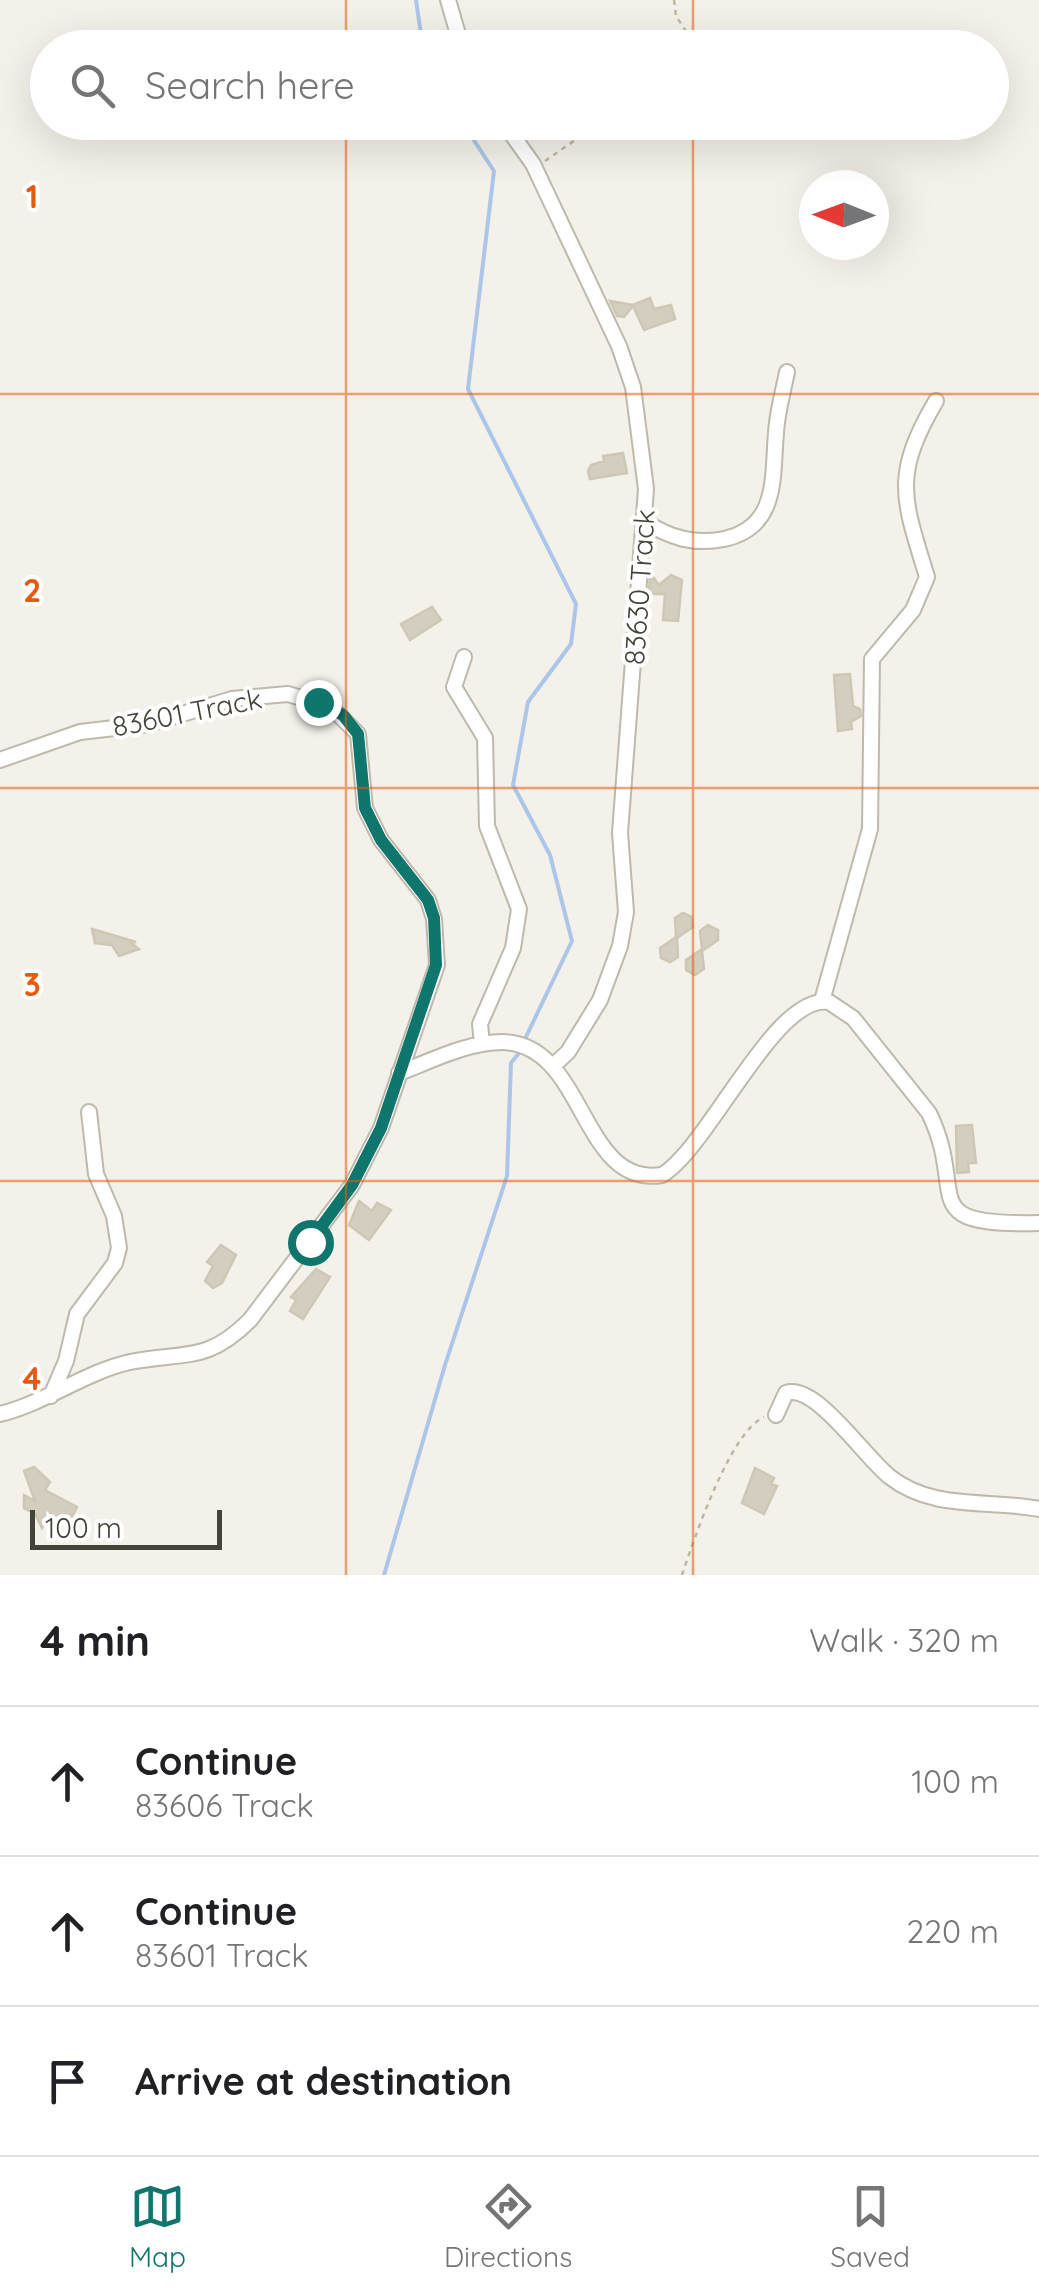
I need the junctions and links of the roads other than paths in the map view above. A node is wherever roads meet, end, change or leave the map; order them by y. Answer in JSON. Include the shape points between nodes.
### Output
{"nodes":[{"id":1,"x":448,"y":0,"type":"edge"},
{"id":2,"x":457,"y":30,"type":"edge"},
{"id":3,"x":516,"y":140,"type":"edge"},
{"id":4,"x":787,"y":372,"type":"dead end"},
{"id":5,"x":936,"y":401,"type":"dead end"},
{"id":6,"x":644,"y":521,"type":"junction"},
{"id":7,"x":464,"y":657,"type":"dead end"},
{"id":8,"x":0,"y":760,"type":"edge"},
{"id":9,"x":822,"y":1001,"type":"junction"},
{"id":10,"x":482,"y":1044,"type":"junction"},
{"id":11,"x":554,"y":1065,"type":"junction"},
{"id":12,"x":399,"y":1073,"type":"junction"},
{"id":13,"x":89,"y":1112,"type":"dead end"},
{"id":14,"x":1039,"y":1223,"type":"edge"},
{"id":15,"x":51,"y":1396,"type":"junction"},
{"id":16,"x":0,"y":1414,"type":"edge"},
{"id":17,"x":776,"y":1415,"type":"road end"},
{"id":18,"x":1039,"y":1509,"type":"edge"}],
"edges":[{"from":1,"to":2,"type":"street"},
{"from":3,"to":6,"type":"street","name":"83630 Track","via":[[533,164],[633,387]]},
{"from":4,"to":6,"type":"street","via":[[776,434],[777,476],[764,515],[740,536],[701,544]]},
{"from":5,"to":9,"type":"street","via":[[914,438],[903,497],[928,576],[913,610],[872,659],[870,829]]},
{"from":6,"to":11,"type":"street","name":"83630 Track","via":[[620,833],[626,912],[600,1000]]},
{"from":7,"to":10,"type":"street","via":[[454,687],[485,738],[488,826],[519,909],[513,948],[480,1024]]},
{"from":8,"to":12,"type":"street","name":"83601 Track","via":[[80,732],[149,724],[232,700],[288,694],[343,715],[361,742],[371,825],[417,883],[434,918],[436,965]]},
{"from":9,"to":11,"type":"street","via":[[803,1006],[783,1025],[691,1148],[662,1175],[634,1174],[610,1156]]},
{"from":9,"to":14,"type":"street","via":[[853,1018],[929,1113],[955,1207],[975,1222]]},
{"from":10,"to":11,"type":"street","via":[[524,1046]]},
{"from":10,"to":12,"type":"street"},
{"from":12,"to":15,"type":"street","name":"83601 Track","via":[[352,1185],[231,1339],[194,1356],[130,1362]]},
{"from":13,"to":15,"type":"street","via":[[96,1174],[119,1248],[77,1314]]},
{"from":15,"to":16,"type":"street","name":"83601 Track"},
{"from":17,"to":18,"type":"street","via":[[786,1393],[801,1391],[908,1491],[935,1500]]}]}
